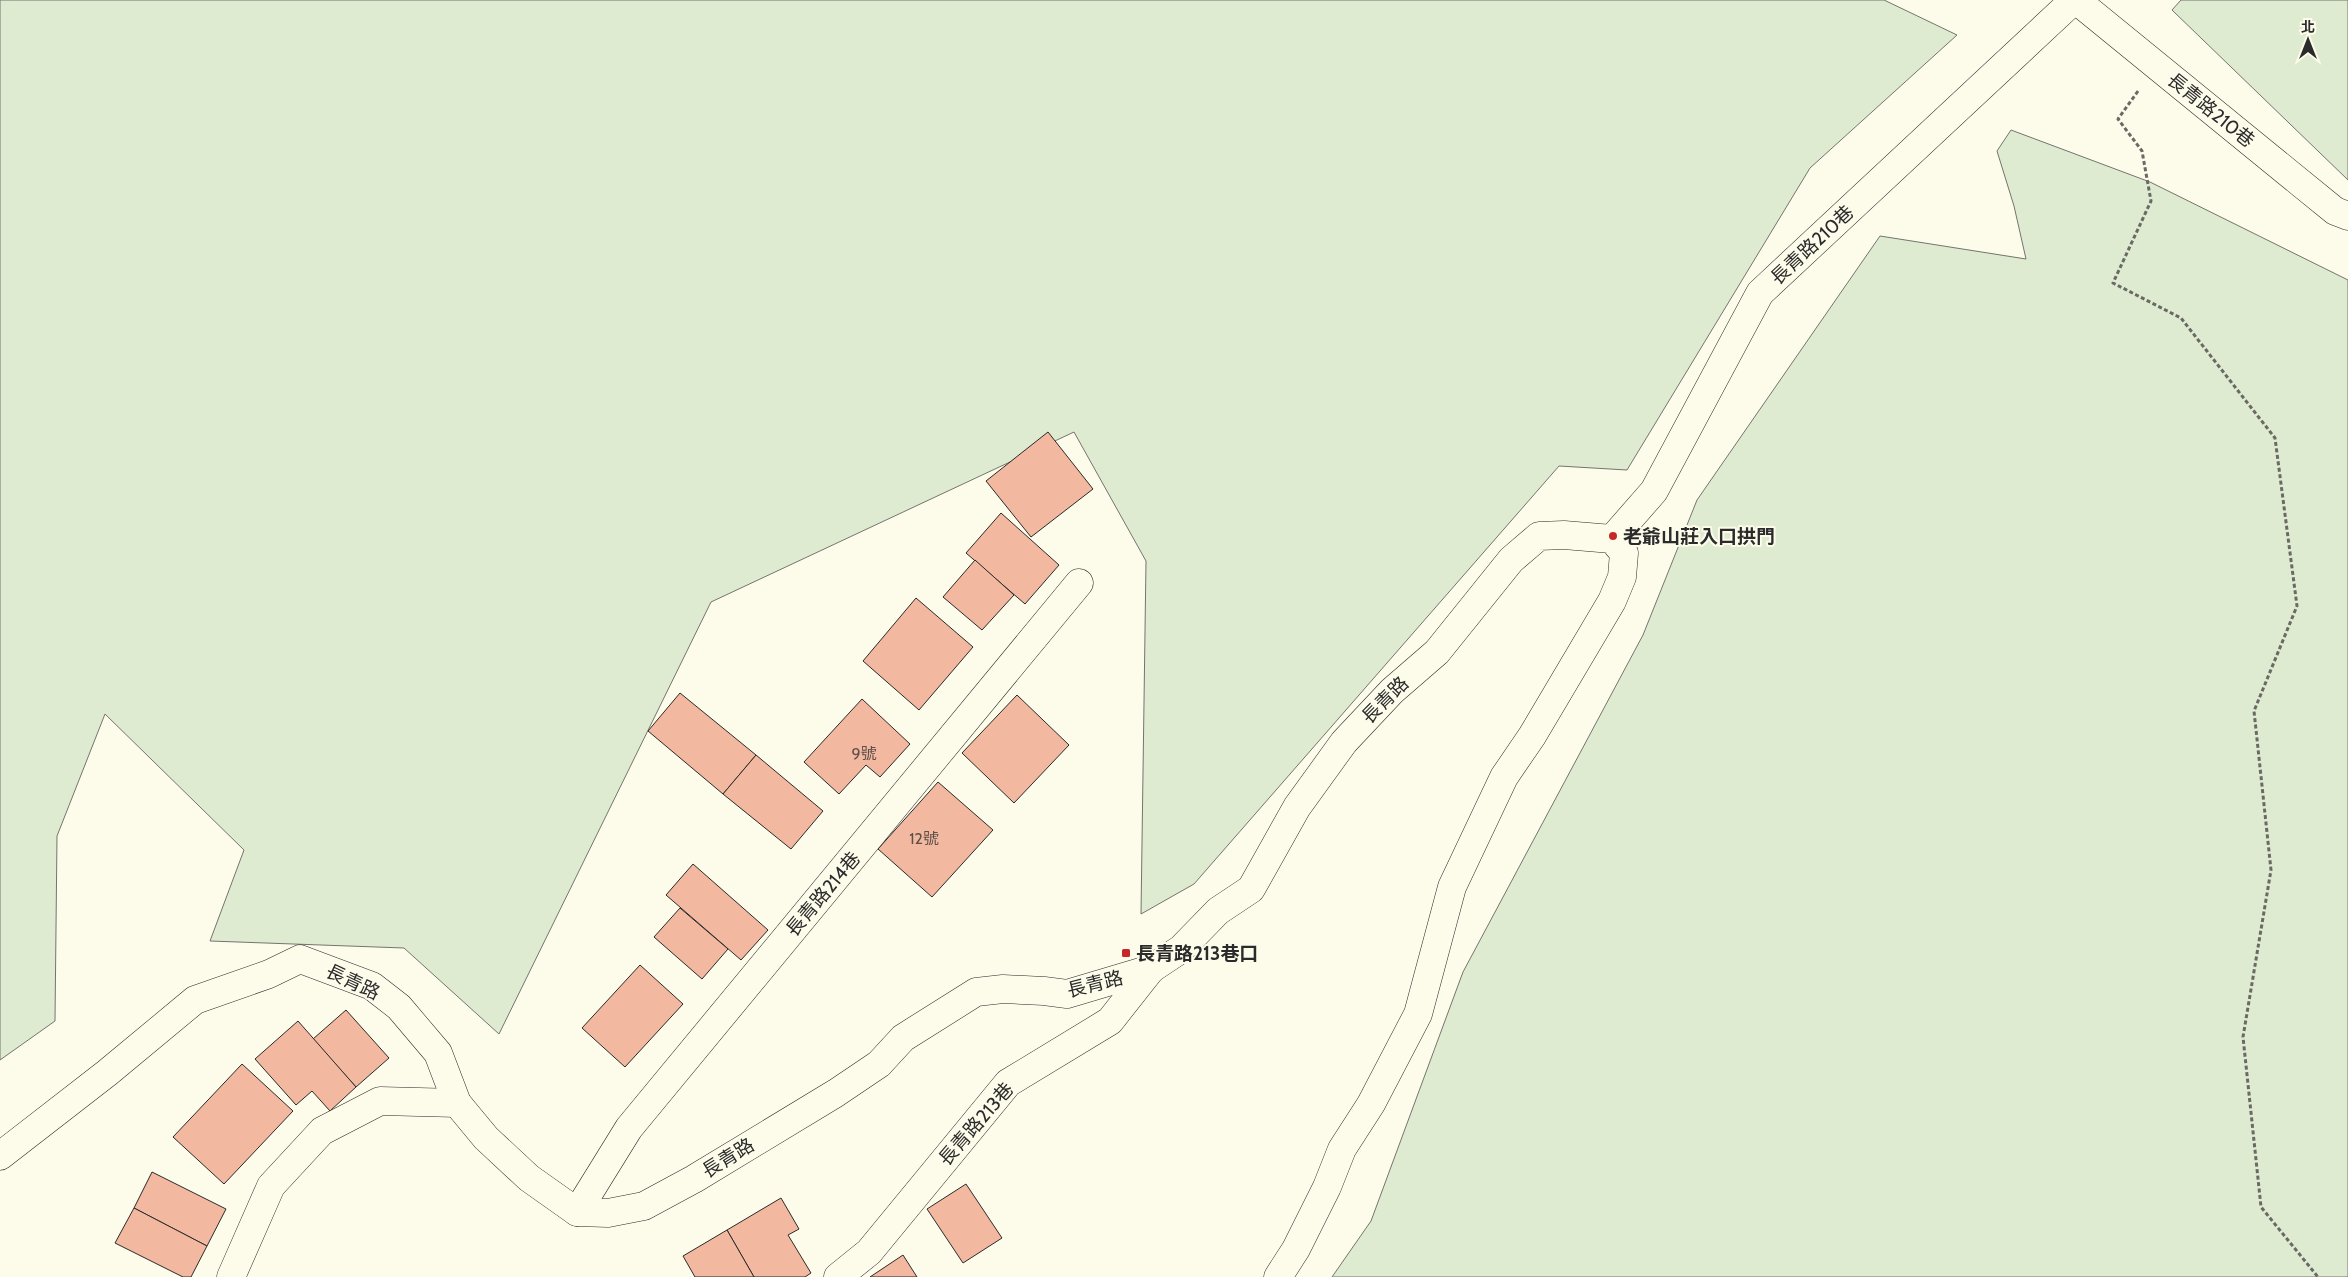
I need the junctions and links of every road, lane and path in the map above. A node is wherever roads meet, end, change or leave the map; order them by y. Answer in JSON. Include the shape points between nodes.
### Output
{"nodes":[{"id":1,"x":2075,"y":0,"type":"edge"},
{"id":2,"x":2156,"y":65,"type":"junction"},
{"id":3,"x":2348,"y":216,"type":"edge"},
{"id":4,"x":1612,"y":539,"type":"junction"},
{"id":5,"x":1079,"y":583,"type":"dead end"},
{"id":6,"x":1151,"y":969,"type":"junction"},
{"id":7,"x":457,"y":1103,"type":"junction"},
{"id":8,"x":0,"y":1156,"type":"edge"},
{"id":9,"x":577,"y":1212,"type":"junction"},
{"id":10,"x":231,"y":1277,"type":"edge"},
{"id":11,"x":838,"y":1277,"type":"edge"},
{"id":12,"x":1278,"y":1277,"type":"edge"},
{"id":13,"x":2318,"y":1277,"type":"edge"}],
"edges":[{"from":1,"to":2,"type":"street","name":"長青路210巷"},
{"from":1,"to":4,"type":"street","name":"長青路210巷","via":[[1760,293],[1654,492]]},
{"from":2,"to":3,"type":"street","name":"長青路210巷","via":[[2335,210]]},
{"from":2,"to":13,"type":"path","via":[[2118,119],[2142,151],[2151,201],[2113,283],[2181,318],[2275,438],[2297,606],[2254,711],[2271,870],[2243,1037],[2261,1207]]},
{"from":4,"to":6,"type":"street","name":"長青路","via":[[1539,536],[1511,560],[1437,652],[1392,691],[1344,742],[1297,808],[1251,889],[1218,911],[1181,949]]},
{"from":4,"to":12,"type":"street","via":[[1624,552],[1622,577],[1612,601],[1504,777],[1452,887],[1418,1014],[1371,1104],[1342,1150],[1327,1187]]},
{"from":5,"to":9,"type":"street","name":"長青路214巷","via":[[629,1128]]},
{"from":6,"to":9,"type":"street","name":"長青路","via":[[1067,994],[1003,989],[976,992],[903,1038],[879,1064],[836,1093],[694,1179],[644,1206],[608,1213]]},
{"from":6,"to":11,"type":"street","name":"長青路213巷","via":[[1110,1021],[1008,1083],[869,1252]]},
{"from":7,"to":8,"type":"street","name":"長青路","via":[[438,1053],[399,1007],[372,986],[300,958],[270,974],[195,1000]]},
{"from":7,"to":9,"type":"street","name":"長青路","via":[[486,1138],[529,1178]]},
{"from":7,"to":10,"type":"street","via":[[380,1100],[322,1131],[271,1186]]}]}
